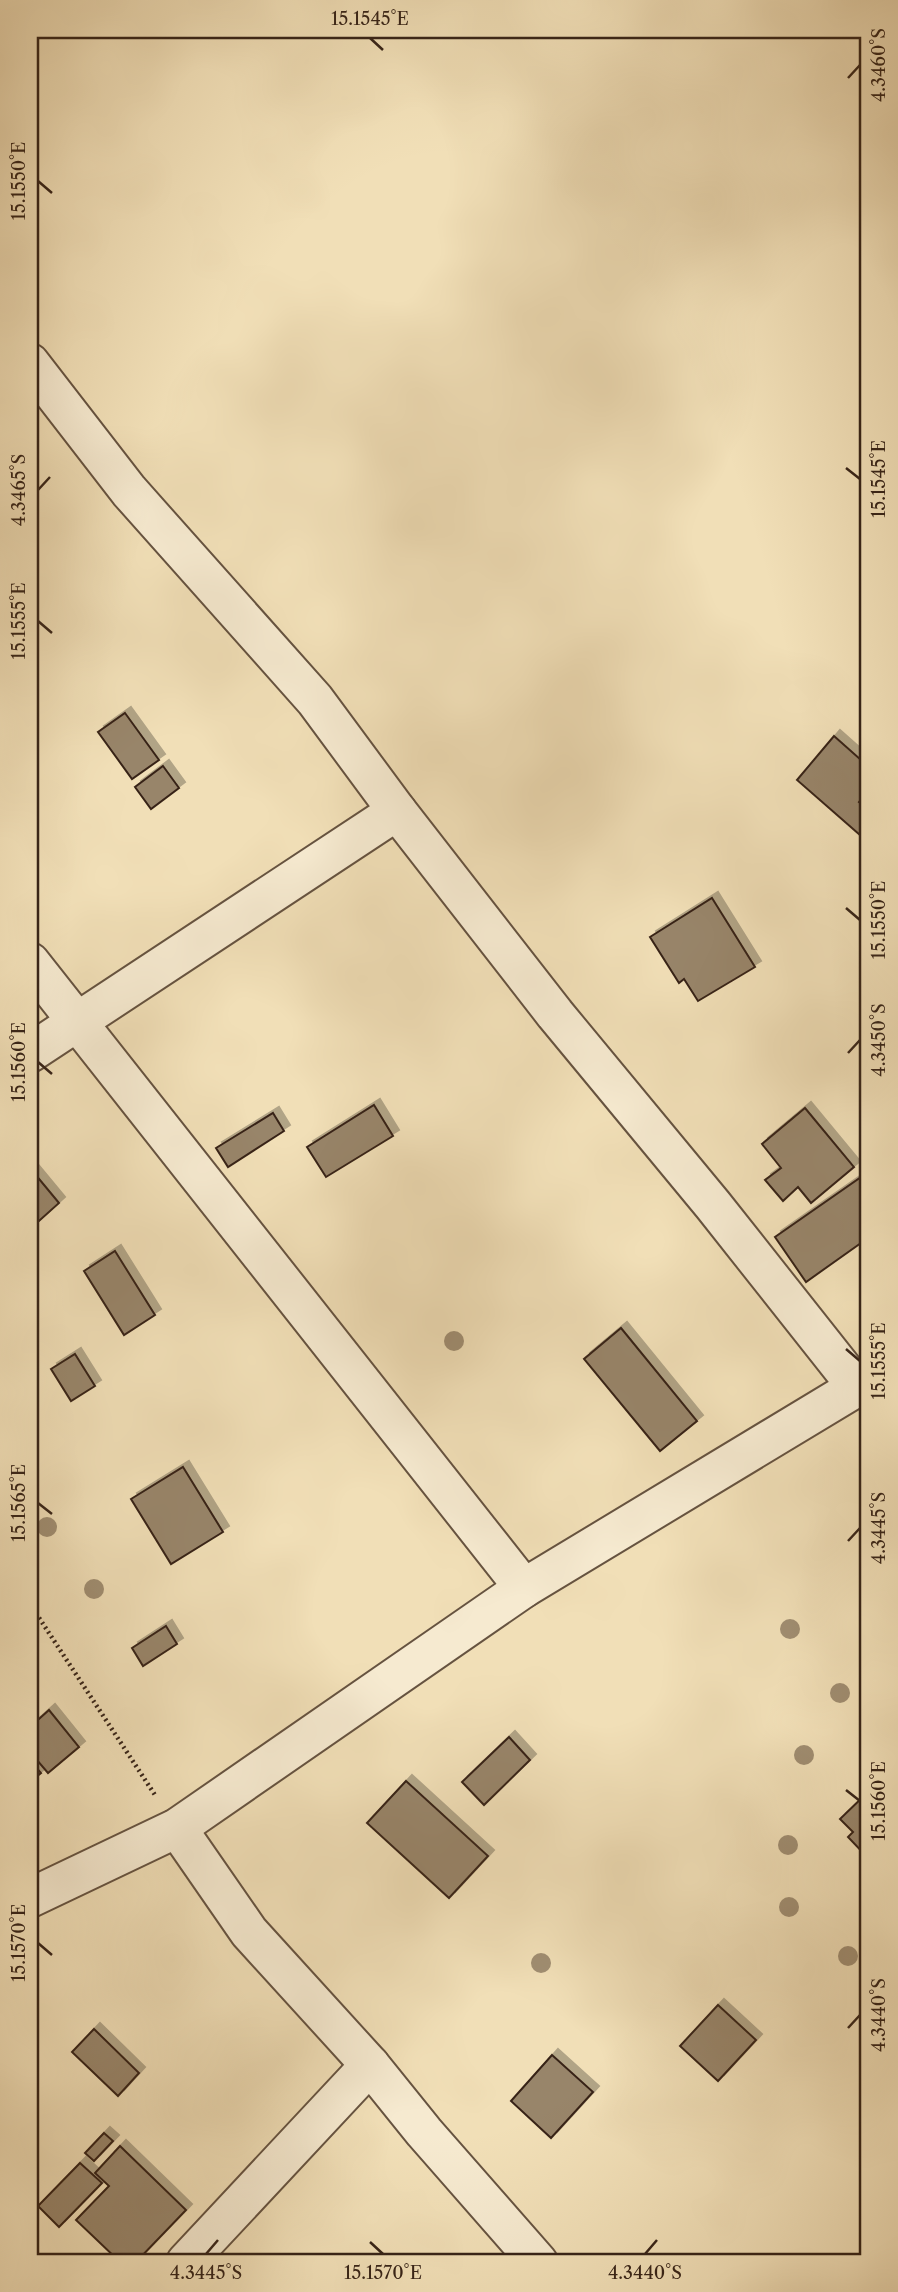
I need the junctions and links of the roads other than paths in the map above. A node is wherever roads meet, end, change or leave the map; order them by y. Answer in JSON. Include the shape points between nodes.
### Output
{"nodes":[{"id":1,"x":30,"y":362,"type":"edge"},
{"id":2,"x":397,"y":811,"type":"junction"},
{"id":3,"x":30,"y":962,"type":"edge"},
{"id":4,"x":78,"y":1021,"type":"junction"},
{"id":5,"x":30,"y":1053,"type":"edge"},
{"id":6,"x":862,"y":1382,"type":"edge"},
{"id":7,"x":524,"y":1588,"type":"junction"},
{"id":8,"x":177,"y":1828,"type":"junction"},
{"id":9,"x":30,"y":1898,"type":"edge"},
{"id":10,"x":370,"y":2065,"type":"junction"},
{"id":11,"x":186,"y":2262,"type":"edge"},
{"id":12,"x":538,"y":2262,"type":"edge"}],
"edges":[{"from":1,"to":2,"type":"street","via":[[130,491],[315,700]]},
{"from":2,"to":4,"type":"street"},
{"from":2,"to":6,"type":"street","via":[[555,1014]]},
{"from":3,"to":4,"type":"street"},
{"from":4,"to":5,"type":"street"},
{"from":4,"to":7,"type":"street"},
{"from":6,"to":7,"type":"street"},
{"from":7,"to":8,"type":"street"},
{"from":8,"to":9,"type":"street"},
{"from":8,"to":10,"type":"street","via":[[248,1931]]},
{"from":10,"to":11,"type":"street"},
{"from":10,"to":12,"type":"street"}]}
